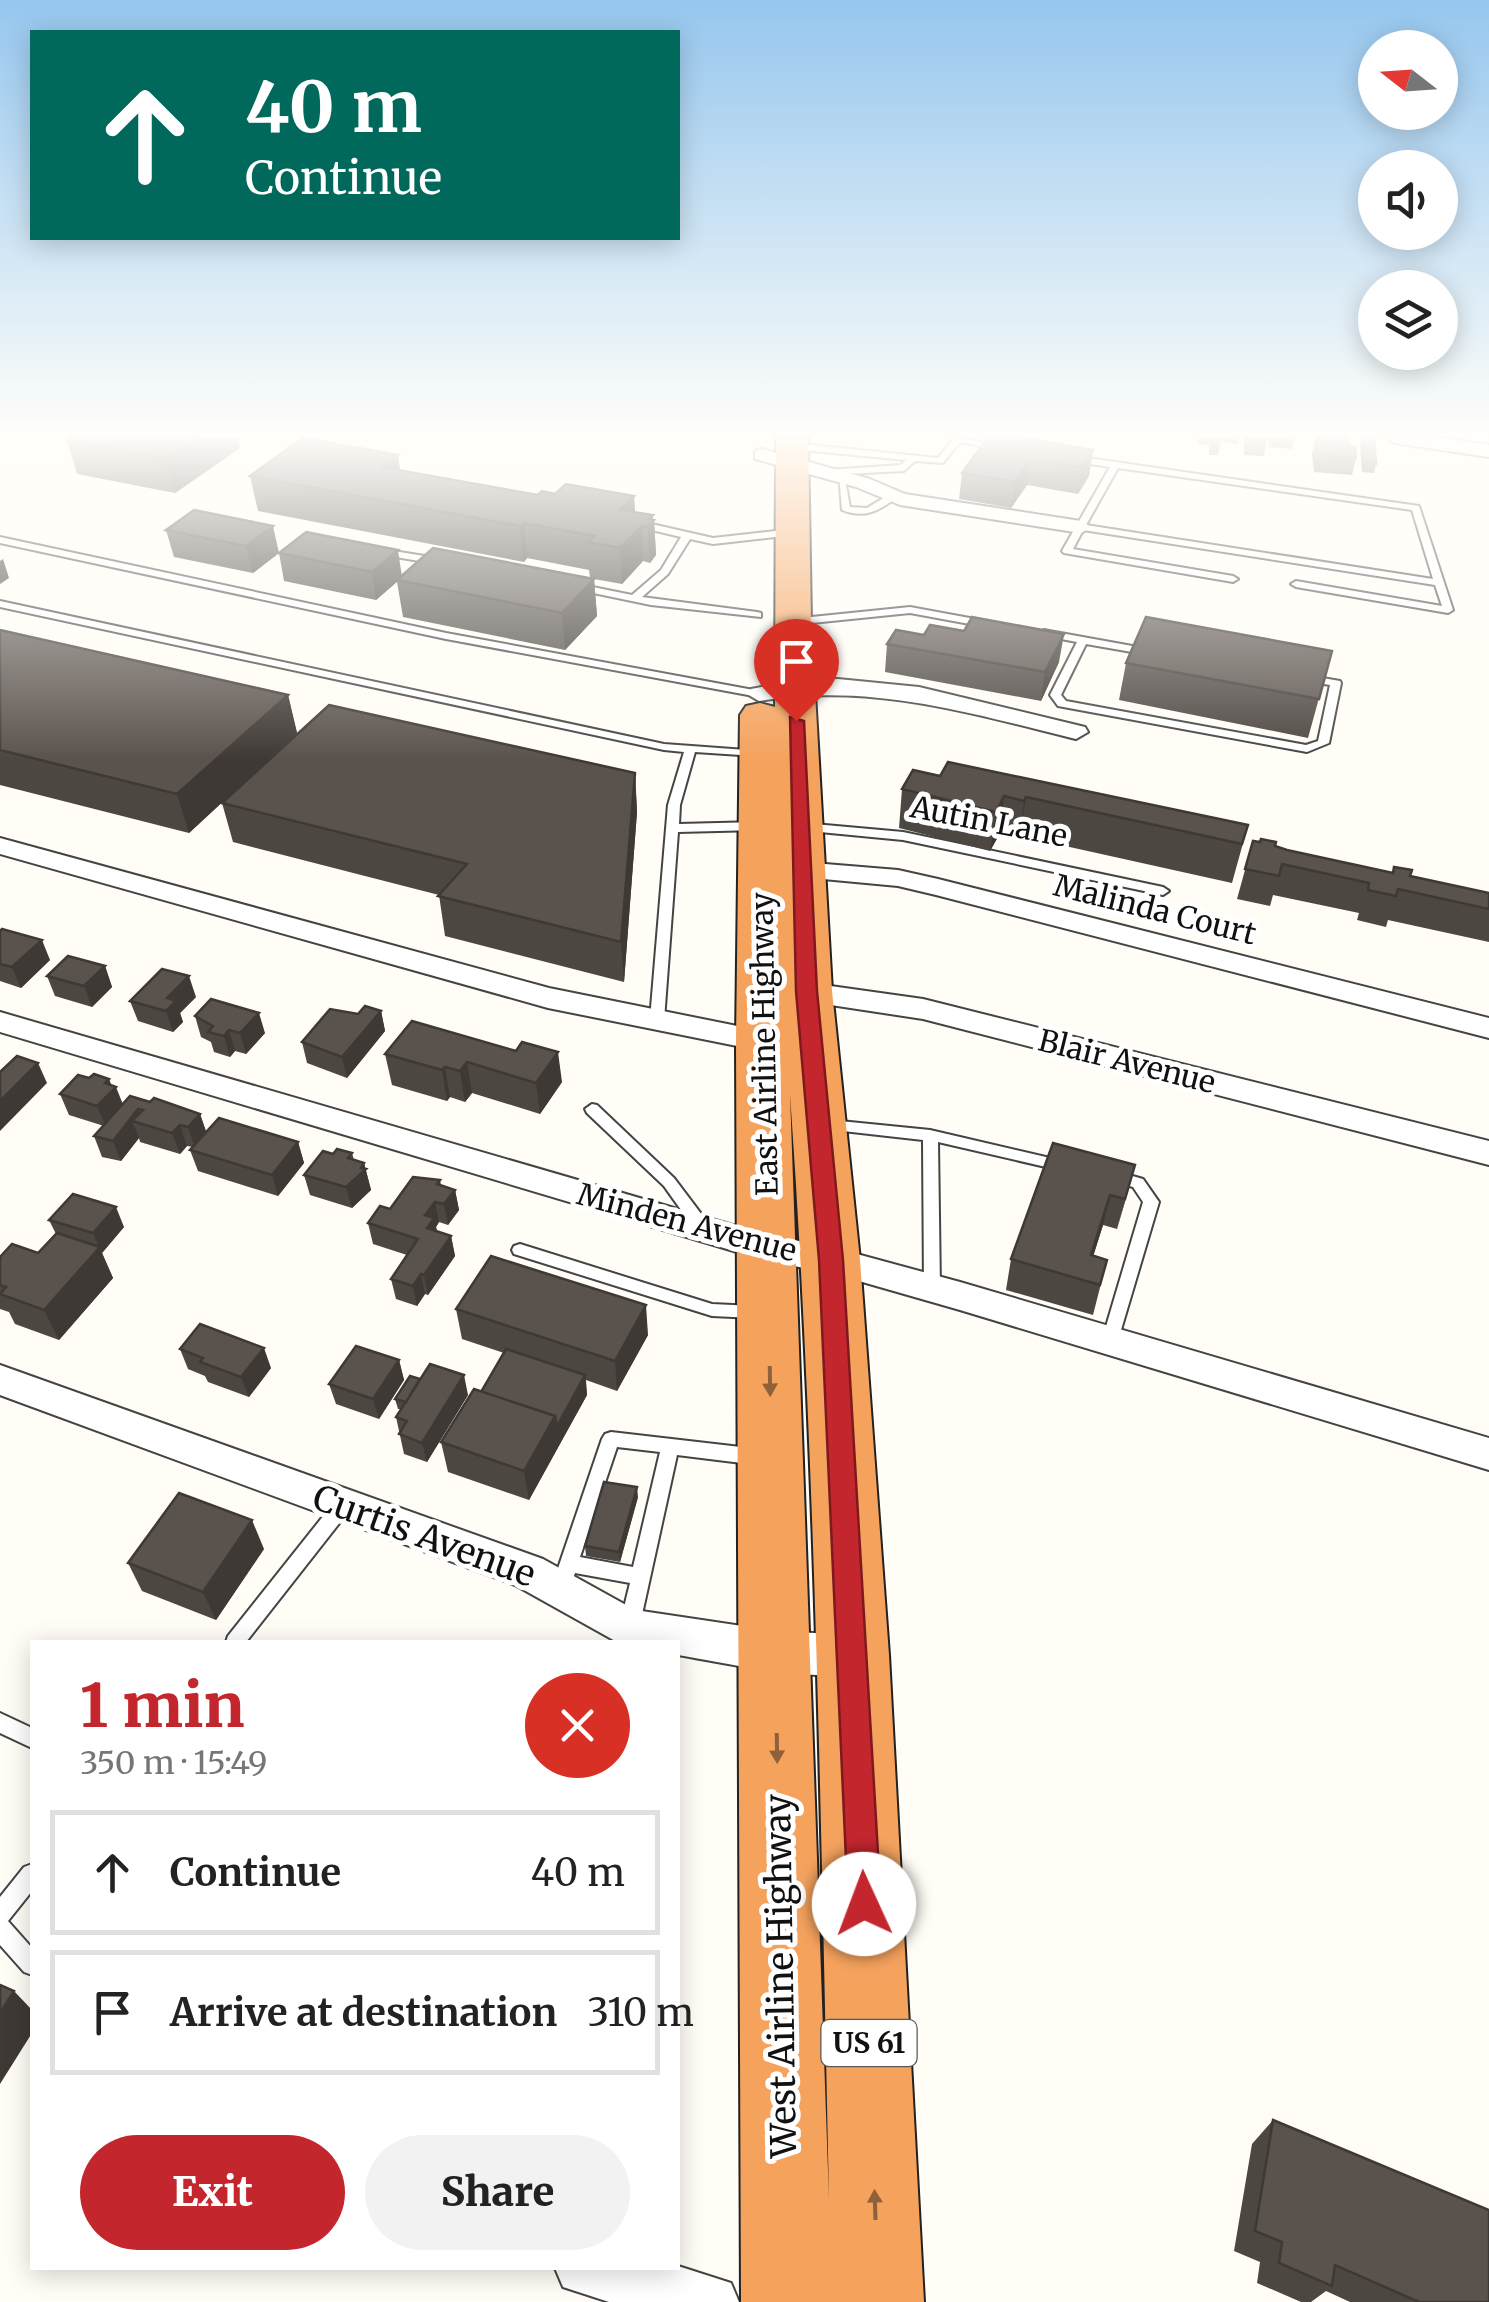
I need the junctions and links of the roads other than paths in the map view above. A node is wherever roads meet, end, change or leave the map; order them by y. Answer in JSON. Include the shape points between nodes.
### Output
{"nodes":[{"id":1,"x":21,"y":544,"type":"edge"},
{"id":2,"x":682,"y":544,"type":"edge"},
{"id":3,"x":776,"y":544,"type":"edge"},
{"id":4,"x":1071,"y":544,"type":"edge"},
{"id":5,"x":1191,"y":544,"type":"edge"},
{"id":6,"x":1427,"y":544,"type":"edge"},
{"id":7,"x":370,"y":550,"type":"edge"},
{"id":8,"x":447,"y":562,"type":"edge"},
{"id":9,"x":1233,"y":579,"type":"dead end"},
{"id":10,"x":560,"y":583,"type":"edge"},
{"id":11,"x":1438,"y":583,"type":"junction"},
{"id":12,"x":1296,"y":584,"type":"dead end"},
{"id":13,"x":635,"y":598,"type":"junction"},
{"id":14,"x":0,"y":604,"type":"edge"},
{"id":15,"x":775,"y":618,"type":"junction"},
{"id":16,"x":1006,"y":627,"type":"edge"},
{"id":17,"x":1025,"y":630,"type":"edge"},
{"id":18,"x":1083,"y":640,"type":"junction"},
{"id":19,"x":1158,"y":653,"type":"edge"},
{"id":20,"x":1288,"y":675,"type":"edge"},
{"id":21,"x":777,"y":690,"type":"junction"},
{"id":22,"x":1076,"y":732,"type":"dead end"},
{"id":23,"x":690,"y":750,"type":"junction"},
{"id":24,"x":760,"y":753,"type":"junction"},
{"id":25,"x":780,"y":826,"type":"junction"},
{"id":26,"x":672,"y":828,"type":"junction"},
{"id":27,"x":0,"y":846,"type":"edge"},
{"id":28,"x":801,"y":870,"type":"junction"},
{"id":29,"x":1162,"y":891,"type":"dead end"},
{"id":30,"x":777,"y":1007,"type":"junction"},
{"id":31,"x":657,"y":1020,"type":"junction"},
{"id":32,"x":1489,"y":1028,"type":"edge"},
{"id":33,"x":8,"y":1034,"type":"edge"},
{"id":34,"x":592,"y":1109,"type":"dead end"},
{"id":35,"x":818,"y":1123,"type":"junction"},
{"id":36,"x":930,"y":1135,"type":"junction"},
{"id":37,"x":1489,"y":1153,"type":"edge"},
{"id":38,"x":1081,"y":1170,"type":"edge"},
{"id":39,"x":1100,"y":1174,"type":"edge"},
{"id":40,"x":704,"y":1230,"type":"junction"},
{"id":41,"x":767,"y":1248,"type":"junction"},
{"id":42,"x":520,"y":1250,"type":"dead end"},
{"id":43,"x":831,"y":1260,"type":"junction"},
{"id":44,"x":932,"y":1289,"type":"junction"},
{"id":45,"x":768,"y":1313,"type":"junction"},
{"id":46,"x":1110,"y":1340,"type":"junction"},
{"id":47,"x":0,"y":1380,"type":"edge"},
{"id":48,"x":670,"y":1446,"type":"junction"},
{"id":49,"x":1489,"y":1454,"type":"edge"},
{"id":50,"x":772,"y":1458,"type":"junction"},
{"id":51,"x":342,"y":1506,"type":"junction"},
{"id":52,"x":564,"y":1576,"type":"junction"},
{"id":53,"x":641,"y":1576,"type":"junction"},
{"id":54,"x":629,"y":1628,"type":"junction"},
{"id":55,"x":237,"y":1640,"type":"edge"},
{"id":56,"x":814,"y":1653,"type":"junction"},
{"id":57,"x":0,"y":1723,"type":"edge"},
{"id":58,"x":30,"y":1737,"type":"edge"},
{"id":59,"x":30,"y":1878,"type":"edge"},
{"id":60,"x":0,"y":1914,"type":"edge"},
{"id":61,"x":0,"y":1928,"type":"edge"},
{"id":62,"x":30,"y":1962,"type":"edge"},
{"id":63,"x":590,"y":2270,"type":"edge"},
{"id":64,"x":712,"y":2302,"type":"edge"},
{"id":65,"x":786,"y":2302,"type":"edge"},
{"id":66,"x":878,"y":2302,"type":"edge"}],
"edges":[{"from":1,"to":21,"type":"lane","via":[[446,636]]},
{"from":2,"to":13,"type":"lane","via":[[666,572]]},
{"from":3,"to":15,"type":"highway","name":"East Airline Highway","number":"US 61"},
{"from":4,"to":9,"type":"lane","via":[[1067,551]]},
{"from":5,"to":11,"type":"lane"},
{"from":6,"to":11,"type":"lane"},
{"from":7,"to":8,"type":"lane"},
{"from":10,"to":13,"type":"lane"},
{"from":11,"to":12,"type":"lane","via":[[1448,610]]},
{"from":13,"to":15,"type":"lane"},
{"from":14,"to":23,"type":"lane"},
{"from":15,"to":16,"type":"lane","via":[[910,610]]},
{"from":15,"to":21,"type":"highway","name":"East Airline Highway","number":"US 61"},
{"from":17,"to":18,"type":"lane"},
{"from":18,"to":19,"type":"lane"},
{"from":18,"to":20,"type":"lane","via":[[1055,695],[1062,704],[1308,749],[1324,743],[1336,683]]},
{"from":21,"to":22,"type":"street","via":[[892,689]]},
{"from":21,"to":24,"type":"highway","name":"East Airline Highway","number":"US 61"},
{"from":21,"to":25,"type":"highway","name":"East Airline Highway","number":"US 61"},
{"from":23,"to":24,"type":"lane"},
{"from":23,"to":26,"type":"lane"},
{"from":24,"to":25,"type":"highway","name":"East Airline Highway","number":"US 61"},
{"from":25,"to":26,"type":"lane","name":"Autin Lane"},
{"from":25,"to":28,"type":"highway","name":"East Airline Highway","number":"US 61"},
{"from":25,"to":29,"type":"lane","name":"Autin Lane","via":[[903,836]]},
{"from":25,"to":30,"type":"highway","name":"East Airline Highway","number":"US 61"},
{"from":26,"to":31,"type":"lane"},
{"from":27,"to":31,"type":"street","name":"Blair Avenue","via":[[548,998]]},
{"from":28,"to":30,"type":"highway","name":"East Airline Highway","number":"US 61"},
{"from":28,"to":32,"type":"street","name":"Malinda Court","via":[[938,887]]},
{"from":30,"to":31,"type":"street","name":"Blair Avenue"},
{"from":30,"to":35,"type":"highway","name":"East Airline Highway","number":"US 61"},
{"from":30,"to":37,"type":"street","name":"Blair Avenue","via":[[924,1009]]},
{"from":30,"to":41,"type":"highway","name":"East Airline Highway","number":"US 61"},
{"from":33,"to":40,"type":"street","name":"Minden Avenue"},
{"from":34,"to":40,"type":"lane","via":[[669,1182]]},
{"from":35,"to":36,"type":"lane"},
{"from":35,"to":43,"type":"highway","name":"East Airline Highway","number":"US 61"},
{"from":36,"to":38,"type":"lane"},
{"from":36,"to":44,"type":"lane"},
{"from":39,"to":46,"type":"lane","via":[[1138,1183],[1151,1202]]},
{"from":40,"to":41,"type":"street","name":"Minden Avenue"},
{"from":41,"to":43,"type":"street","name":"Minden Avenue"},
{"from":41,"to":45,"type":"highway","name":"East Airline Highway","number":"US 61"},
{"from":42,"to":45,"type":"lane","via":[[712,1310]]},
{"from":43,"to":44,"type":"street","name":"Minden Avenue"},
{"from":43,"to":56,"type":"highway","name":"East Airline Highway","number":"US 61"},
{"from":44,"to":46,"type":"street","name":"Minden Avenue"},
{"from":45,"to":50,"type":"highway","name":"East Airline Highway","number":"US 61","one_way":true},
{"from":46,"to":49,"type":"street","name":"Minden Avenue"},
{"from":47,"to":51,"type":"street","name":"Curtis Avenue"},
{"from":48,"to":50,"type":"lane"},
{"from":48,"to":52,"type":"lane","via":[[611,1438]]},
{"from":48,"to":53,"type":"lane"},
{"from":50,"to":56,"type":"highway","name":"East Airline Highway","number":"US 61"},
{"from":51,"to":52,"type":"street","name":"Curtis Avenue","via":[[529,1572]]},
{"from":51,"to":55,"type":"lane"},
{"from":52,"to":53,"type":"lane"},
{"from":52,"to":54,"type":"street","name":"Curtis Avenue"},
{"from":53,"to":54,"type":"lane"},
{"from":54,"to":56,"type":"street","name":"Curtis Avenue"},
{"from":56,"to":65,"type":"highway","name":"West Airline Highway","number":"US 61","one_way":true},
{"from":66,"to":56,"type":"highway","number":"US 61","one_way":true},
{"from":57,"to":58,"type":"lane"},
{"from":59,"to":60,"type":"lane"},
{"from":61,"to":62,"type":"lane"},
{"from":63,"to":64,"type":"street"}]}
